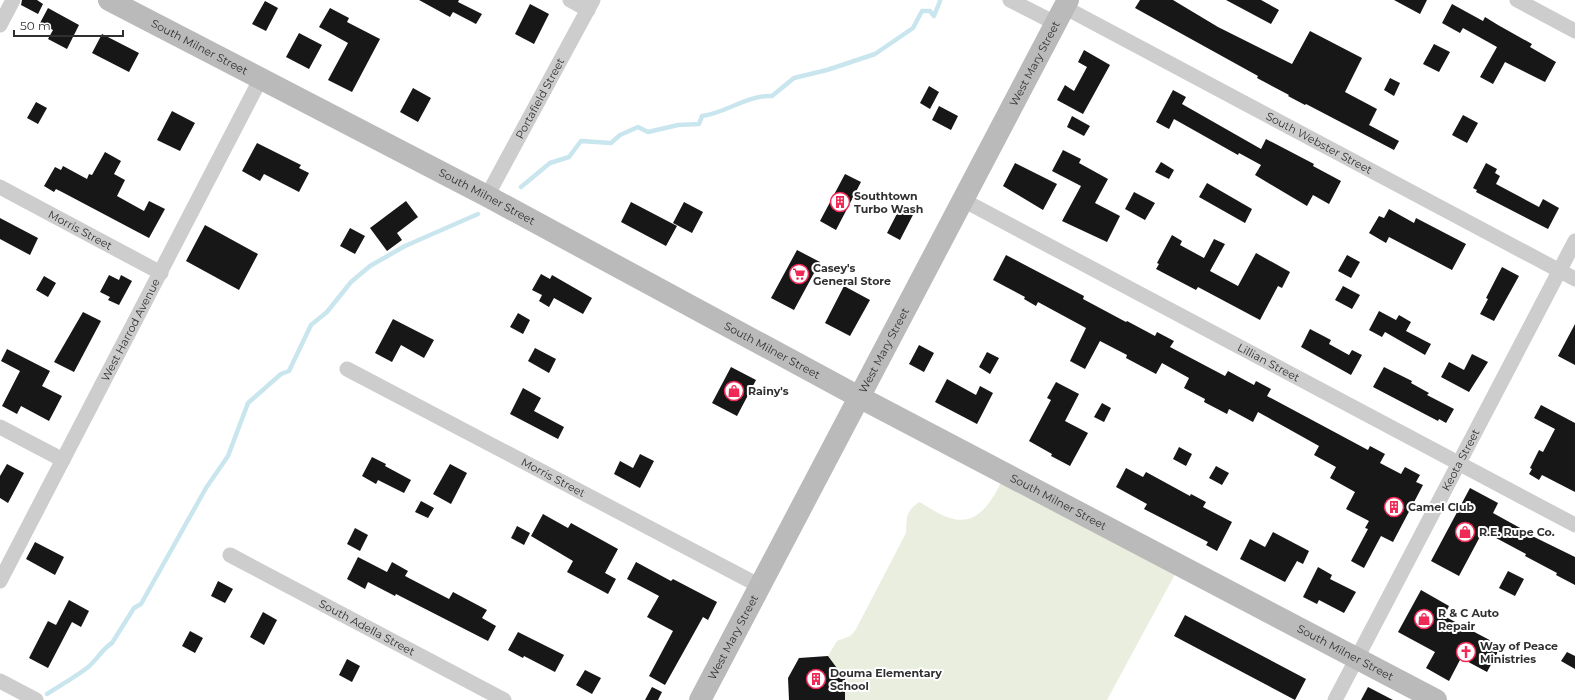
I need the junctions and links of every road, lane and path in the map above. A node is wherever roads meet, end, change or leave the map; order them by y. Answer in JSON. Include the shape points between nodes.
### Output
{"nodes":[{"id":1,"x":14,"y":0,"type":"edge"},
{"id":2,"x":110,"y":0,"type":"edge"},
{"id":3,"x":570,"y":0,"type":"edge"},
{"id":4,"x":1010,"y":0,"type":"edge"},
{"id":5,"x":1517,"y":0,"type":"edge"},
{"id":6,"x":591,"y":5,"type":"edge"},
{"id":7,"x":1062,"y":10,"type":"edge"},
{"id":8,"x":0,"y":25,"type":"edge"},
{"id":9,"x":1575,"y":31,"type":"edge"},
{"id":10,"x":260,"y":80,"type":"junction"},
{"id":11,"x":0,"y":187,"type":"edge"},
{"id":12,"x":487,"y":196,"type":"junction"},
{"id":13,"x":963,"y":200,"type":"junction"},
{"id":14,"x":1575,"y":241,"type":"edge"},
{"id":15,"x":1560,"y":271,"type":"junction"},
{"id":16,"x":161,"y":272,"type":"junction"},
{"id":17,"x":1575,"y":279,"type":"edge"},
{"id":18,"x":347,"y":369,"type":"dead end"},
{"id":19,"x":859,"y":397,"type":"junction"},
{"id":20,"x":0,"y":427,"type":"edge"},
{"id":21,"x":63,"y":460,"type":"junction"},
{"id":22,"x":1459,"y":463,"type":"junction"},
{"id":23,"x":1575,"y":525,"type":"edge"},
{"id":24,"x":230,"y":555,"type":"dead end"},
{"id":25,"x":0,"y":580,"type":"edge"},
{"id":26,"x":760,"y":586,"type":"junction"},
{"id":27,"x":1357,"y":658,"type":"junction"},
{"id":28,"x":0,"y":681,"type":"edge"},
{"id":29,"x":36,"y":700,"type":"edge"},
{"id":30,"x":504,"y":700,"type":"edge"},
{"id":31,"x":700,"y":700,"type":"edge"},
{"id":32,"x":1335,"y":700,"type":"edge"},
{"id":33,"x":1436,"y":700,"type":"edge"}],
"edges":[{"from":1,"to":8,"type":"street"},
{"from":2,"to":10,"type":"main road","name":"South Milner Street"},
{"from":3,"to":6,"type":"street"},
{"from":4,"to":7,"type":"street","name":"South Webster Street"},
{"from":5,"to":9,"type":"street"},
{"from":6,"to":12,"type":"street","name":"Portafield Street"},
{"from":7,"to":13,"type":"main road","name":"West Mary Street"},
{"from":7,"to":15,"type":"street","name":"South Webster Street"},
{"from":10,"to":12,"type":"main road","name":"South Milner Street"},
{"from":10,"to":16,"type":"street","name":"West Harrod Avenue"},
{"from":11,"to":16,"type":"street","name":"Morris Street"},
{"from":12,"to":19,"type":"main road","name":"South Milner Street"},
{"from":13,"to":19,"type":"main road","name":"West Mary Street"},
{"from":13,"to":22,"type":"street","name":"Lillian Street"},
{"from":14,"to":15,"type":"street","name":"Keota Street"},
{"from":15,"to":17,"type":"street","name":"South Webster Street"},
{"from":15,"to":22,"type":"street","name":"Keota Street"},
{"from":16,"to":21,"type":"street","name":"West Harrod Avenue"},
{"from":18,"to":26,"type":"street","name":"Morris Street"},
{"from":19,"to":26,"type":"main road","name":"West Mary Street"},
{"from":19,"to":27,"type":"main road","name":"South Milner Street"},
{"from":20,"to":21,"type":"street"},
{"from":21,"to":25,"type":"street","name":"West Harrod Avenue"},
{"from":22,"to":23,"type":"street","name":"Lillian Street"},
{"from":22,"to":27,"type":"street","name":"Keota Street"},
{"from":24,"to":30,"type":"street","name":"South Adella Street"},
{"from":26,"to":31,"type":"main road","name":"West Mary Street"},
{"from":27,"to":32,"type":"street","name":"Keota Street"},
{"from":27,"to":33,"type":"main road","name":"South Milner Street"},
{"from":28,"to":29,"type":"street"}]}
